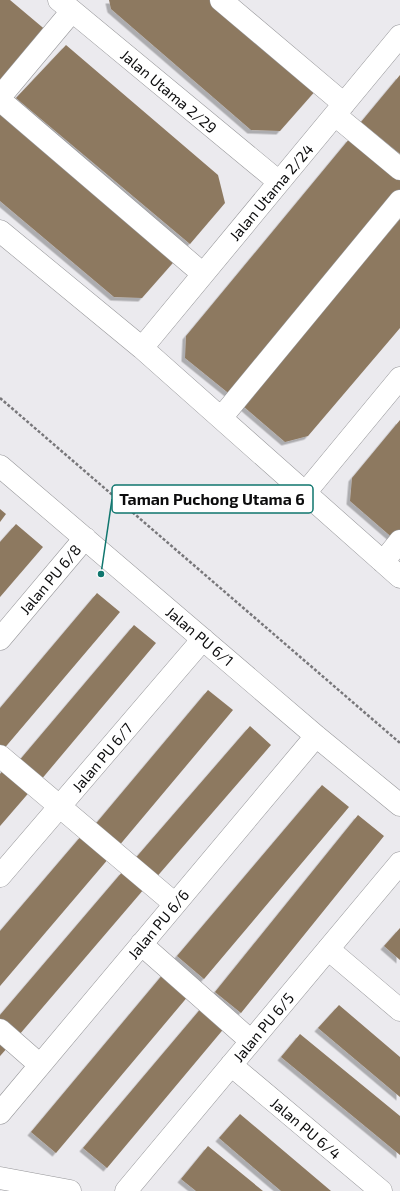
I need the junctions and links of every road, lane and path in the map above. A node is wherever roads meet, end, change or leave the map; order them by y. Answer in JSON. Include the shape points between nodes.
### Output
{"nodes":[{"id":1,"x":221,"y":0,"type":"edge"},
{"id":2,"x":65,"y":5,"type":"edge"},
{"id":3,"x":400,"y":36,"type":"edge"},
{"id":4,"x":0,"y":99,"type":"edge"},
{"id":5,"x":340,"y":109,"type":"junction"},
{"id":6,"x":400,"y":169,"type":"edge"},
{"id":7,"x":279,"y":182,"type":"junction"},
{"id":8,"x":400,"y":201,"type":"edge"},
{"id":9,"x":0,"y":231,"type":"edge"},
{"id":10,"x":203,"y":274,"type":"junction"},
{"id":11,"x":142,"y":348,"type":"junction"},
{"id":12,"x":400,"y":378,"type":"edge"},
{"id":13,"x":0,"y":398,"type":"edge"},
{"id":14,"x":221,"y":418,"type":"junction"},
{"id":15,"x":0,"y":466,"type":"edge"},
{"id":16,"x":305,"y":493,"type":"junction"},
{"id":17,"x":85,"y":538,"type":"junction"},
{"id":18,"x":400,"y":541,"type":"edge"},
{"id":19,"x":383,"y":562,"type":"junction"},
{"id":20,"x":400,"y":577,"type":"edge"},
{"id":21,"x":203,"y":638,"type":"junction"},
{"id":22,"x":0,"y":639,"type":"edge"},
{"id":23,"x":316,"y":736,"type":"junction"},
{"id":24,"x":400,"y":743,"type":"edge"},
{"id":25,"x":0,"y":756,"type":"edge"},
{"id":26,"x":400,"y":805,"type":"edge"},
{"id":27,"x":60,"y":806,"type":"junction"},
{"id":28,"x":400,"y":863,"type":"edge"},
{"id":29,"x":0,"y":876,"type":"edge"},
{"id":30,"x":175,"y":904,"type":"junction"},
{"id":31,"x":141,"y":944,"type":"junction"},
{"id":32,"x":328,"y":949,"type":"junction"},
{"id":33,"x":400,"y":1010,"type":"edge"},
{"id":34,"x":0,"y":1030,"type":"edge"},
{"id":35,"x":251,"y":1041,"type":"junction"},
{"id":36,"x":231,"y":1064,"type":"junction"},
{"id":37,"x":40,"y":1065,"type":"junction"},
{"id":38,"x":0,"y":1113,"type":"edge"},
{"id":39,"x":0,"y":1178,"type":"edge"},
{"id":40,"x":70,"y":1191,"type":"edge"},
{"id":41,"x":126,"y":1191,"type":"edge"},
{"id":42,"x":381,"y":1191,"type":"edge"}],
"edges":[{"from":1,"to":5,"type":"street"},
{"from":2,"to":4,"type":"street"},
{"from":2,"to":7,"type":"street","name":"Jalan Utama 2/29"},
{"from":3,"to":5,"type":"street","name":"Jalan Utama 2/24"},
{"from":4,"to":10,"type":"street"},
{"from":5,"to":6,"type":"street"},
{"from":5,"to":7,"type":"street","name":"Jalan Utama 2/24"},
{"from":7,"to":10,"type":"street","name":"Jalan Utama 2/24"},
{"from":8,"to":14,"type":"street"},
{"from":9,"to":11,"type":"street"},
{"from":10,"to":11,"type":"street","name":"Jalan Utama 2/24"},
{"from":11,"to":14,"type":"street"},
{"from":12,"to":16,"type":"street"},
{"from":13,"to":24,"type":"path"},
{"from":14,"to":16,"type":"street"},
{"from":15,"to":17,"type":"street","name":"Jalan PU 6/1"},
{"from":16,"to":19,"type":"street"},
{"from":17,"to":21,"type":"street","name":"Jalan PU 6/1"},
{"from":17,"to":22,"type":"street","name":"Jalan PU 6/8"},
{"from":18,"to":19,"type":"street"},
{"from":19,"to":20,"type":"street"},
{"from":21,"to":23,"type":"street","name":"Jalan PU 6/1"},
{"from":21,"to":27,"type":"street","name":"Jalan PU 6/7"},
{"from":23,"to":26,"type":"street","name":"Jalan PU 6/1"},
{"from":23,"to":30,"type":"street","name":"Jalan PU 6/6"},
{"from":25,"to":27,"type":"street"},
{"from":27,"to":29,"type":"street","name":"Jalan PU 6/7"},
{"from":27,"to":30,"type":"street"},
{"from":28,"to":32,"type":"street","name":"Jalan PU 6/5"},
{"from":30,"to":31,"type":"street","name":"Jalan PU 6/6"},
{"from":31,"to":35,"type":"street"},
{"from":31,"to":37,"type":"street","name":"Jalan PU 6/6"},
{"from":32,"to":33,"type":"street"},
{"from":32,"to":35,"type":"street","name":"Jalan PU 6/5"},
{"from":34,"to":37,"type":"street"},
{"from":35,"to":36,"type":"street","name":"Jalan PU 6/5"},
{"from":36,"to":41,"type":"street","name":"Jalan PU 6/5"},
{"from":36,"to":42,"type":"street","name":"Jalan PU 6/4"},
{"from":37,"to":38,"type":"street","name":"Jalan PU 6/6"},
{"from":39,"to":40,"type":"street"}]}
